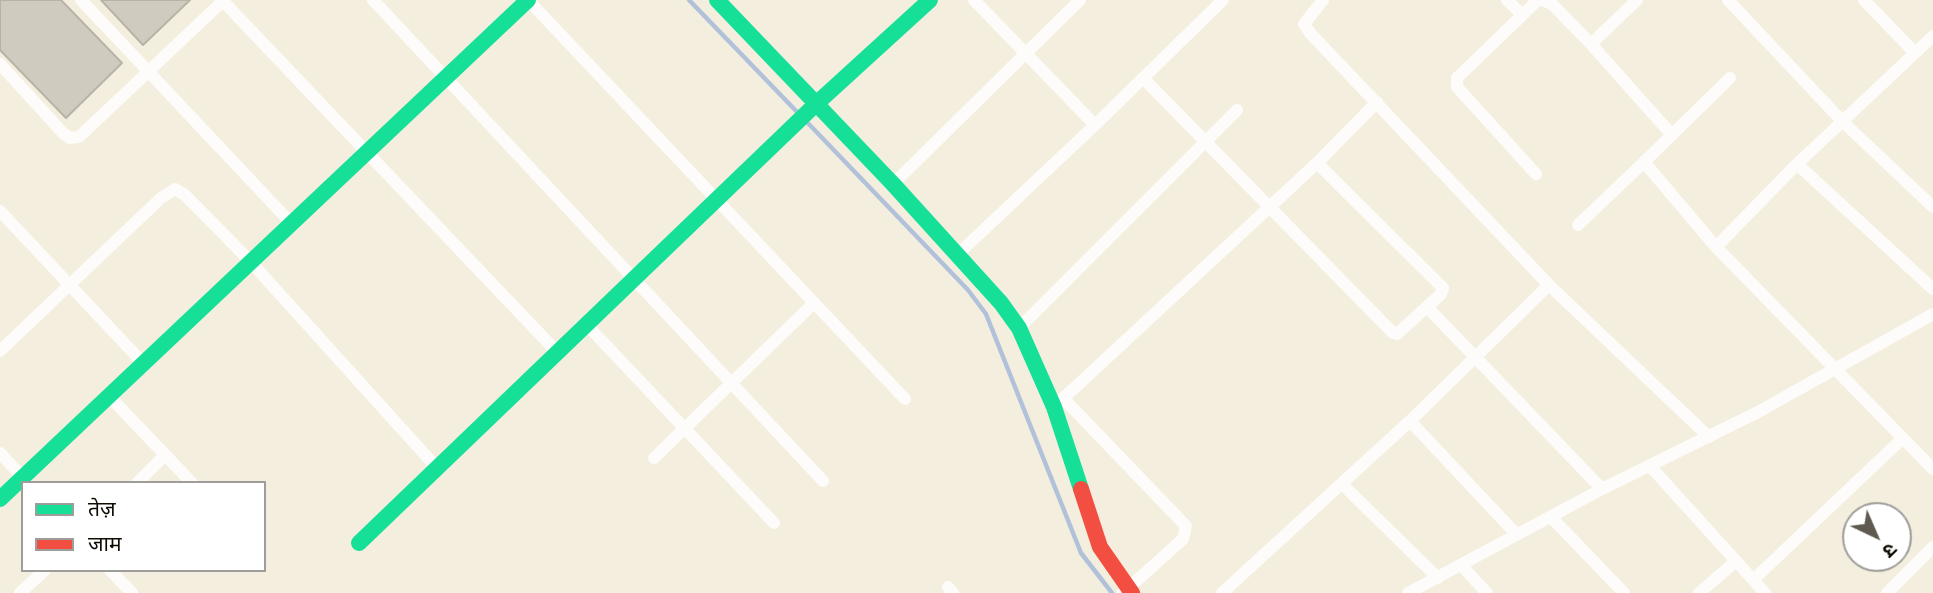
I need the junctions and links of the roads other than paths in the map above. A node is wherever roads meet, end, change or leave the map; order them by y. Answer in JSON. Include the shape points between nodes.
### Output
{"nodes":[{"id":1,"x":80,"y":0,"type":"edge"},
{"id":2,"x":373,"y":0,"type":"edge"},
{"id":3,"x":528,"y":0,"type":"edge"},
{"id":4,"x":717,"y":0,"type":"edge"},
{"id":5,"x":930,"y":0,"type":"edge"},
{"id":6,"x":974,"y":0,"type":"edge"},
{"id":7,"x":1080,"y":0,"type":"edge"},
{"id":8,"x":1223,"y":0,"type":"edge"},
{"id":9,"x":1323,"y":0,"type":"edge"},
{"id":10,"x":1507,"y":0,"type":"edge"},
{"id":11,"x":1540,"y":0,"type":"edge"},
{"id":12,"x":1637,"y":0,"type":"edge"},
{"id":13,"x":1728,"y":0,"type":"edge"},
{"id":14,"x":1864,"y":0,"type":"edge"},
{"id":15,"x":222,"y":1,"type":"edge"},
{"id":16,"x":1521,"y":14,"type":"junction"},
{"id":17,"x":1933,"y":36,"type":"edge"},
{"id":18,"x":1591,"y":44,"type":"junction"},
{"id":19,"x":1914,"y":52,"type":"junction"},
{"id":20,"x":1026,"y":54,"type":"junction"},
{"id":21,"x":0,"y":64,"type":"edge"},
{"id":22,"x":148,"y":72,"type":"junction"},
{"id":23,"x":445,"y":78,"type":"junction"},
{"id":24,"x":1143,"y":78,"type":"junction"},
{"id":25,"x":1730,"y":78,"type":"dead end"},
{"id":26,"x":1377,"y":102,"type":"junction"},
{"id":27,"x":816,"y":104,"type":"junction"},
{"id":28,"x":1237,"y":110,"type":"dead end"},
{"id":29,"x":1843,"y":122,"type":"junction"},
{"id":30,"x":1095,"y":125,"type":"junction"},
{"id":31,"x":1672,"y":135,"type":"junction"},
{"id":32,"x":1204,"y":143,"type":"junction"},
{"id":33,"x":366,"y":153,"type":"junction"},
{"id":34,"x":1644,"y":162,"type":"junction"},
{"id":35,"x":1317,"y":163,"type":"junction"},
{"id":36,"x":1797,"y":164,"type":"junction"},
{"id":37,"x":1536,"y":174,"type":"dead end"},
{"id":38,"x":893,"y":184,"type":"junction"},
{"id":39,"x":716,"y":200,"type":"junction"},
{"id":40,"x":1268,"y":206,"type":"junction"},
{"id":41,"x":1933,"y":207,"type":"edge"},
{"id":42,"x":0,"y":211,"type":"edge"},
{"id":43,"x":291,"y":223,"type":"junction"},
{"id":44,"x":1578,"y":225,"type":"dead end"},
{"id":45,"x":1716,"y":247,"type":"junction"},
{"id":46,"x":957,"y":255,"type":"junction"},
{"id":47,"x":250,"y":261,"type":"junction"},
{"id":48,"x":635,"y":278,"type":"junction"},
{"id":49,"x":70,"y":285,"type":"junction"},
{"id":50,"x":1549,"y":285,"type":"junction"},
{"id":51,"x":1933,"y":289,"type":"edge"},
{"id":52,"x":814,"y":303,"type":"junction"},
{"id":53,"x":1427,"y":307,"type":"junction"},
{"id":54,"x":1933,"y":314,"type":"edge"},
{"id":55,"x":586,"y":324,"type":"junction"},
{"id":56,"x":1018,"y":328,"type":"junction"},
{"id":57,"x":0,"y":351,"type":"edge"},
{"id":58,"x":557,"y":352,"type":"junction"},
{"id":59,"x":1474,"y":359,"type":"junction"},
{"id":60,"x":143,"y":363,"type":"junction"},
{"id":61,"x":1834,"y":367,"type":"junction"},
{"id":62,"x":731,"y":382,"type":"junction"},
{"id":63,"x":108,"y":396,"type":"junction"},
{"id":64,"x":905,"y":399,"type":"dead end"},
{"id":65,"x":1058,"y":403,"type":"junction"},
{"id":66,"x":1410,"y":421,"type":"junction"},
{"id":67,"x":684,"y":428,"type":"junction"},
{"id":68,"x":1709,"y":437,"type":"junction"},
{"id":69,"x":1903,"y":438,"type":"junction"},
{"id":70,"x":0,"y":453,"type":"edge"},
{"id":71,"x":166,"y":455,"type":"junction"},
{"id":72,"x":654,"y":458,"type":"dead end"},
{"id":73,"x":1650,"y":466,"type":"junction"},
{"id":74,"x":438,"y":468,"type":"junction"},
{"id":75,"x":1933,"y":469,"type":"edge"},
{"id":76,"x":25,"y":480,"type":"edge"},
{"id":77,"x":139,"y":481,"type":"edge"},
{"id":78,"x":190,"y":481,"type":"edge"},
{"id":79,"x":823,"y":481,"type":"dead end"},
{"id":80,"x":21,"y":483,"type":"edge"},
{"id":81,"x":1342,"y":484,"type":"junction"},
{"id":82,"x":1602,"y":489,"type":"junction"},
{"id":83,"x":0,"y":499,"type":"edge"},
{"id":84,"x":1551,"y":517,"type":"junction"},
{"id":85,"x":774,"y":523,"type":"dead end"},
{"id":86,"x":1517,"y":535,"type":"junction"},
{"id":87,"x":359,"y":543,"type":"dead end"},
{"id":88,"x":1933,"y":547,"type":"edge"},
{"id":89,"x":1735,"y":562,"type":"junction"},
{"id":90,"x":1461,"y":565,"type":"junction"},
{"id":91,"x":43,"y":572,"type":"edge"},
{"id":92,"x":112,"y":572,"type":"edge"},
{"id":93,"x":1437,"y":578,"type":"junction"},
{"id":94,"x":1753,"y":580,"type":"junction"},
{"id":95,"x":1128,"y":591,"type":"edge"},
{"id":96,"x":20,"y":593,"type":"edge"},
{"id":97,"x":132,"y":593,"type":"edge"},
{"id":98,"x":1222,"y":593,"type":"edge"},
{"id":99,"x":1408,"y":593,"type":"edge"},
{"id":100,"x":1487,"y":593,"type":"edge"},
{"id":101,"x":1624,"y":593,"type":"edge"},
{"id":102,"x":1699,"y":593,"type":"edge"},
{"id":103,"x":1765,"y":593,"type":"edge"},
{"id":104,"x":1887,"y":593,"type":"edge"}],
"edges":[{"from":1,"to":22,"type":"street"},
{"from":2,"to":23,"type":"street"},
{"from":3,"to":23,"type":"street"},
{"from":3,"to":39,"type":"street"},
{"from":4,"to":27,"type":"street"},
{"from":5,"to":27,"type":"street"},
{"from":6,"to":20,"type":"street"},
{"from":7,"to":20,"type":"street"},
{"from":8,"to":24,"type":"street"},
{"from":9,"to":26,"type":"street","via":[[1304,24]]},
{"from":10,"to":16,"type":"street"},
{"from":11,"to":16,"type":"street"},
{"from":11,"to":18,"type":"street","via":[[1552,4]]},
{"from":12,"to":18,"type":"street"},
{"from":13,"to":29,"type":"street"},
{"from":14,"to":19,"type":"street"},
{"from":15,"to":22,"type":"street"},
{"from":15,"to":33,"type":"street"},
{"from":16,"to":37,"type":"street","via":[[1457,78],[1458,87]]},
{"from":17,"to":19,"type":"street"},
{"from":18,"to":31,"type":"street"},
{"from":19,"to":29,"type":"street"},
{"from":20,"to":30,"type":"street"},
{"from":20,"to":38,"type":"street"},
{"from":21,"to":22,"type":"street","via":[[71,138],[79,137]]},
{"from":22,"to":43,"type":"street"},
{"from":23,"to":33,"type":"street"},
{"from":23,"to":48,"type":"street"},
{"from":24,"to":30,"type":"street"},
{"from":24,"to":32,"type":"street"},
{"from":25,"to":31,"type":"street"},
{"from":26,"to":35,"type":"street"},
{"from":26,"to":50,"type":"street"},
{"from":27,"to":38,"type":"street"},
{"from":27,"to":39,"type":"street"},
{"from":28,"to":32,"type":"street"},
{"from":29,"to":36,"type":"street"},
{"from":29,"to":41,"type":"street"},
{"from":30,"to":46,"type":"street"},
{"from":31,"to":34,"type":"street"},
{"from":32,"to":40,"type":"street"},
{"from":32,"to":56,"type":"street"},
{"from":33,"to":43,"type":"street"},
{"from":33,"to":58,"type":"street"},
{"from":34,"to":44,"type":"street"},
{"from":34,"to":45,"type":"street"},
{"from":35,"to":40,"type":"street"},
{"from":35,"to":53,"type":"street","via":[[1442,286],[1441,294]]},
{"from":36,"to":45,"type":"street"},
{"from":36,"to":51,"type":"street"},
{"from":38,"to":46,"type":"street"},
{"from":39,"to":48,"type":"street"},
{"from":39,"to":52,"type":"street"},
{"from":40,"to":53,"type":"street","via":[[1393,333]]},
{"from":40,"to":65,"type":"street"},
{"from":42,"to":49,"type":"street"},
{"from":43,"to":47,"type":"street"},
{"from":45,"to":61,"type":"street"},
{"from":46,"to":56,"type":"street"},
{"from":47,"to":49,"type":"street","via":[[175,189]]},
{"from":47,"to":60,"type":"street"},
{"from":47,"to":74,"type":"street"},
{"from":48,"to":55,"type":"street"},
{"from":48,"to":62,"type":"street"},
{"from":49,"to":57,"type":"street"},
{"from":49,"to":60,"type":"street"},
{"from":50,"to":59,"type":"street"},
{"from":50,"to":68,"type":"street"},
{"from":52,"to":62,"type":"street"},
{"from":52,"to":64,"type":"street"},
{"from":53,"to":59,"type":"street"},
{"from":54,"to":61,"type":"street"},
{"from":55,"to":58,"type":"street"},
{"from":55,"to":67,"type":"street"},
{"from":56,"to":65,"type":"street"},
{"from":58,"to":74,"type":"street"},
{"from":59,"to":66,"type":"street"},
{"from":59,"to":82,"type":"street"},
{"from":60,"to":63,"type":"street"},
{"from":61,"to":68,"type":"street"},
{"from":61,"to":69,"type":"street"},
{"from":62,"to":67,"type":"street"},
{"from":62,"to":79,"type":"street"},
{"from":63,"to":71,"type":"street"},
{"from":63,"to":76,"type":"street"},
{"from":65,"to":95,"type":"street","via":[[1100,547]]},
{"from":65,"to":95,"type":"street","via":[[1186,526],[1182,539]]},
{"from":66,"to":81,"type":"street"},
{"from":66,"to":86,"type":"street"},
{"from":67,"to":72,"type":"street"},
{"from":67,"to":85,"type":"street"},
{"from":68,"to":73,"type":"street"},
{"from":69,"to":75,"type":"street"},
{"from":69,"to":94,"type":"street"},
{"from":70,"to":76,"type":"street"},
{"from":71,"to":77,"type":"street"},
{"from":71,"to":78,"type":"street"},
{"from":73,"to":82,"type":"street"},
{"from":73,"to":89,"type":"street"},
{"from":74,"to":87,"type":"street"},
{"from":80,"to":83,"type":"street"},
{"from":81,"to":93,"type":"street"},
{"from":81,"to":98,"type":"street"},
{"from":82,"to":84,"type":"street"},
{"from":84,"to":86,"type":"street"},
{"from":84,"to":101,"type":"street"},
{"from":86,"to":90,"type":"street"},
{"from":88,"to":104,"type":"street"},
{"from":89,"to":94,"type":"street"},
{"from":89,"to":102,"type":"street"},
{"from":90,"to":93,"type":"street"},
{"from":90,"to":100,"type":"street"},
{"from":91,"to":96,"type":"street"},
{"from":92,"to":97,"type":"street"},
{"from":93,"to":99,"type":"street"},
{"from":94,"to":103,"type":"street"}]}
